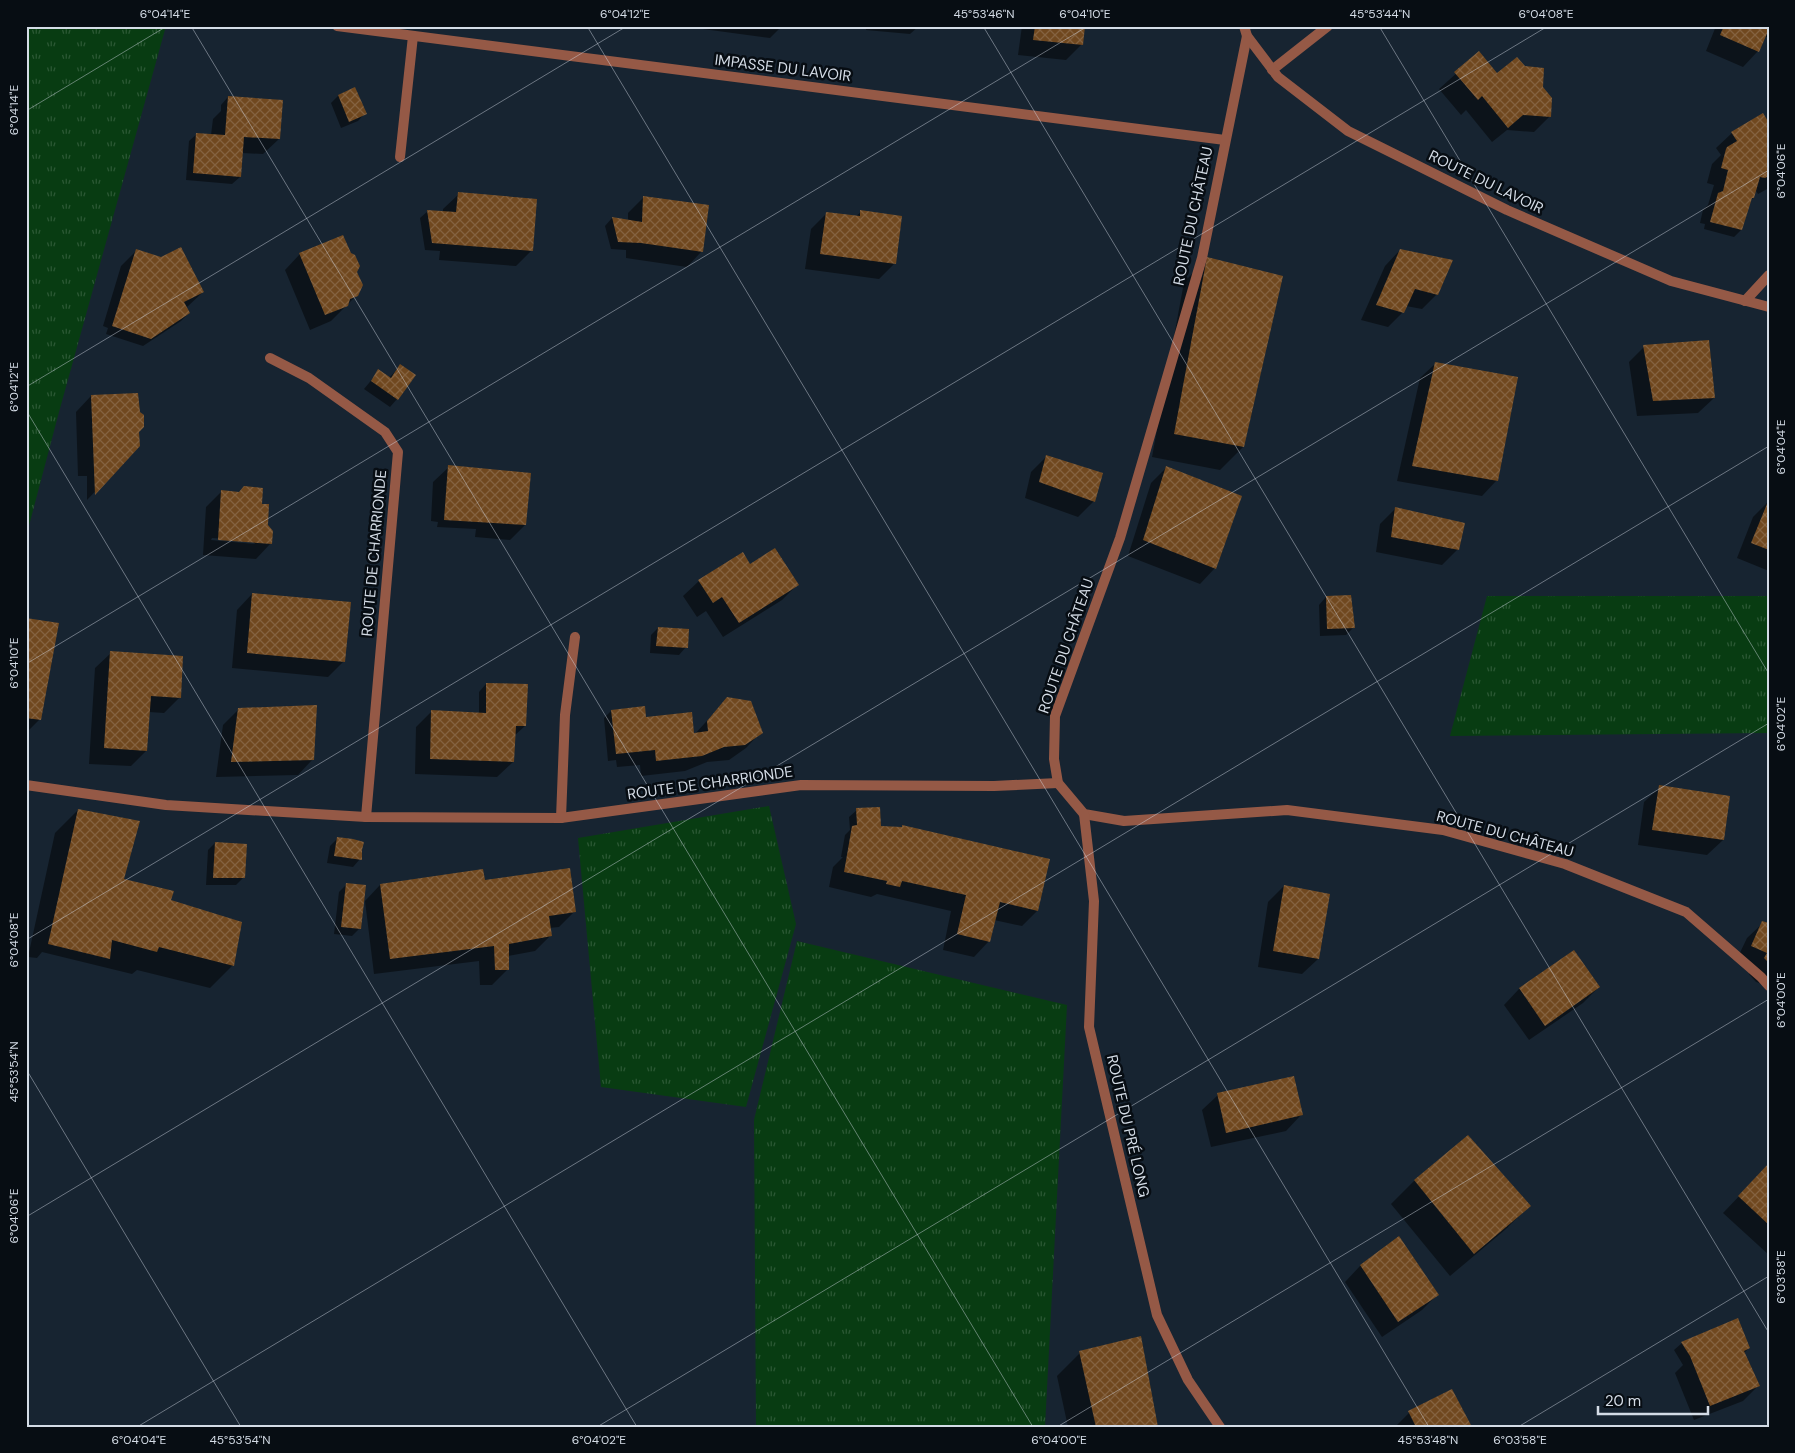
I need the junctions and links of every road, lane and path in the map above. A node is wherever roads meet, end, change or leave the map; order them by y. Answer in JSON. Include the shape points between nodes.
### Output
{"nodes":[{"id":1,"x":337,"y":26,"type":"edge"},
{"id":2,"x":1328,"y":26,"type":"edge"},
{"id":3,"x":1245,"y":31,"type":"edge"},
{"id":4,"x":413,"y":36,"type":"junction"},
{"id":5,"x":1272,"y":70,"type":"junction"},
{"id":6,"x":1225,"y":140,"type":"junction"},
{"id":7,"x":400,"y":157,"type":"dead end"},
{"id":8,"x":1769,"y":275,"type":"edge"},
{"id":9,"x":1745,"y":301,"type":"junction"},
{"id":10,"x":1769,"y":307,"type":"edge"},
{"id":11,"x":270,"y":358,"type":"dead end"},
{"id":12,"x":575,"y":637,"type":"dead end"},
{"id":13,"x":1058,"y":784,"type":"junction"},
{"id":14,"x":26,"y":785,"type":"edge"},
{"id":15,"x":1084,"y":814,"type":"junction"},
{"id":16,"x":366,"y":817,"type":"junction"},
{"id":17,"x":561,"y":818,"type":"junction"},
{"id":18,"x":1769,"y":986,"type":"edge"},
{"id":19,"x":1220,"y":1427,"type":"edge"}],
"edges":[{"from":1,"to":4,"type":"street","name":"IMPASSE DU LAVOIR"},
{"from":2,"to":5,"type":"street"},
{"from":3,"to":5,"type":"street","name":"ROUTE DU LAVOIR"},
{"from":3,"to":6,"type":"street","name":"ROUTE DU CHÂTEAU"},
{"from":4,"to":6,"type":"street","name":"IMPASSE DU LAVOIR"},
{"from":4,"to":7,"type":"street"},
{"from":5,"to":9,"type":"street","name":"ROUTE DU LAVOIR","via":[[1348,131],[1507,210],[1671,281]]},
{"from":6,"to":13,"type":"street","name":"ROUTE DU CHÂTEAU","via":[[1202,258],[1120,538],[1055,716],[1054,759]]},
{"from":8,"to":9,"type":"street"},
{"from":9,"to":10,"type":"street","name":"ROUTE DU LAVOIR"},
{"from":11,"to":16,"type":"street","name":"ROUTE DE CHARRIONDE","via":[[309,378],[385,432],[398,452]]},
{"from":12,"to":17,"type":"street","via":[[565,715]]},
{"from":13,"to":15,"type":"street"},
{"from":13,"to":17,"type":"street","name":"ROUTE DE CHARRIONDE","via":[[801,785]]},
{"from":14,"to":16,"type":"street","name":"ROUTE DE CHARRIONDE","via":[[166,805]]},
{"from":15,"to":18,"type":"street","name":"ROUTE DU CHÂTEAU","via":[[1124,821],[1287,810],[1443,830],[1565,864],[1686,912]]},
{"from":15,"to":19,"type":"street","name":"ROUTE DU PRÉ LONG","via":[[1094,901],[1089,1028],[1157,1315],[1188,1380]]},
{"from":16,"to":17,"type":"street","name":"ROUTE DE CHARRIONDE"}]}
